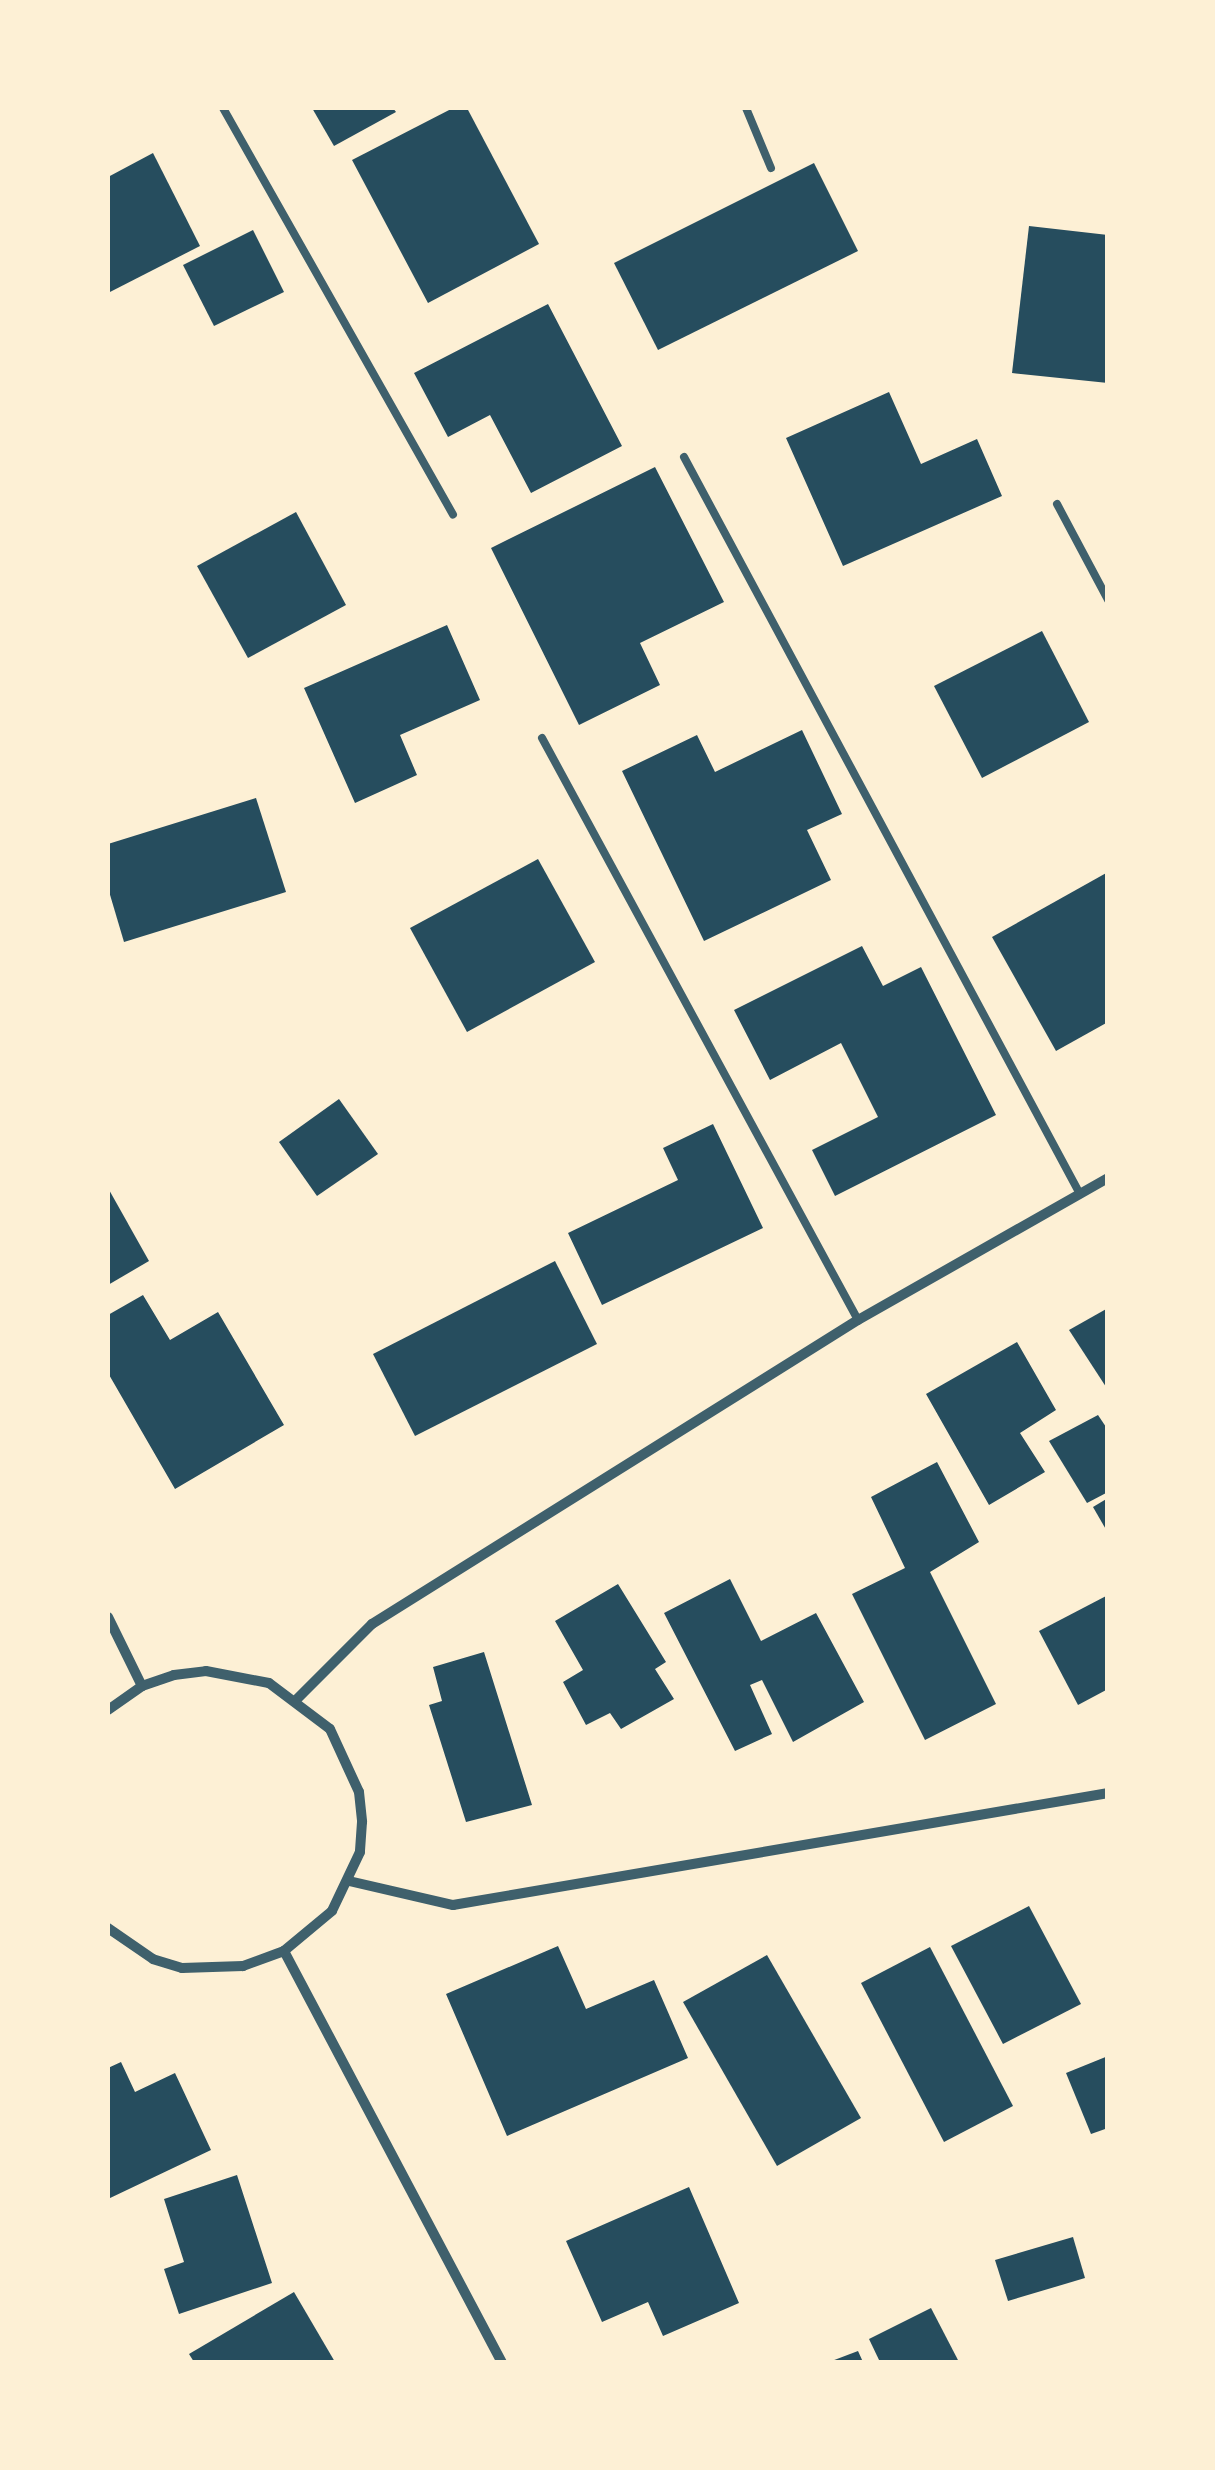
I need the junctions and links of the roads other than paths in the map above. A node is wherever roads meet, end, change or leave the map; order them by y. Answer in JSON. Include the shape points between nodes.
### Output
{"nodes":[{"id":1,"x":223,"y":108,"type":"edge"},
{"id":2,"x":746,"y":108,"type":"edge"},
{"id":3,"x":771,"y":168,"type":"dead end"},
{"id":4,"x":684,"y":458,"type":"dead end"},
{"id":5,"x":1057,"y":504,"type":"dead end"},
{"id":6,"x":453,"y":514,"type":"dead end"},
{"id":7,"x":1108,"y":600,"type":"edge"},
{"id":8,"x":542,"y":738,"type":"dead end"},
{"id":9,"x":1108,"y":1178,"type":"edge"},
{"id":10,"x":1080,"y":1194,"type":"junction"},
{"id":11,"x":858,"y":1320,"type":"junction"},
{"id":12,"x":108,"y":1617,"type":"edge"},
{"id":13,"x":142,"y":1686,"type":"junction"},
{"id":14,"x":297,"y":1699,"type":"junction"},
{"id":15,"x":108,"y":1710,"type":"edge"},
{"id":16,"x":1108,"y":1793,"type":"edge"},
{"id":17,"x":349,"y":1881,"type":"junction"},
{"id":18,"x":108,"y":1928,"type":"edge"},
{"id":19,"x":284,"y":1951,"type":"junction"},
{"id":20,"x":502,"y":2362,"type":"edge"}],
"edges":[{"from":1,"to":6,"type":"lane"},
{"from":2,"to":3,"type":"lane"},
{"from":4,"to":10,"type":"lane"},
{"from":5,"to":7,"type":"lane"},
{"from":8,"to":11,"type":"lane"},
{"from":9,"to":10,"type":"street"},
{"from":10,"to":11,"type":"street"},
{"from":11,"to":14,"type":"street","via":[[372,1624]]},
{"from":12,"to":13,"type":"street"},
{"from":13,"to":14,"type":"street","via":[[206,1672],[238,1674]]},
{"from":13,"to":15,"type":"street"},
{"from":14,"to":17,"type":"street","via":[[330,1730],[359,1792],[360,1852]]},
{"from":16,"to":17,"type":"street","via":[[452,1905]]},
{"from":17,"to":19,"type":"street","via":[[332,1912]]},
{"from":18,"to":19,"type":"street","via":[[153,1959],[182,1968],[243,1966]]},
{"from":19,"to":20,"type":"street"}]}
